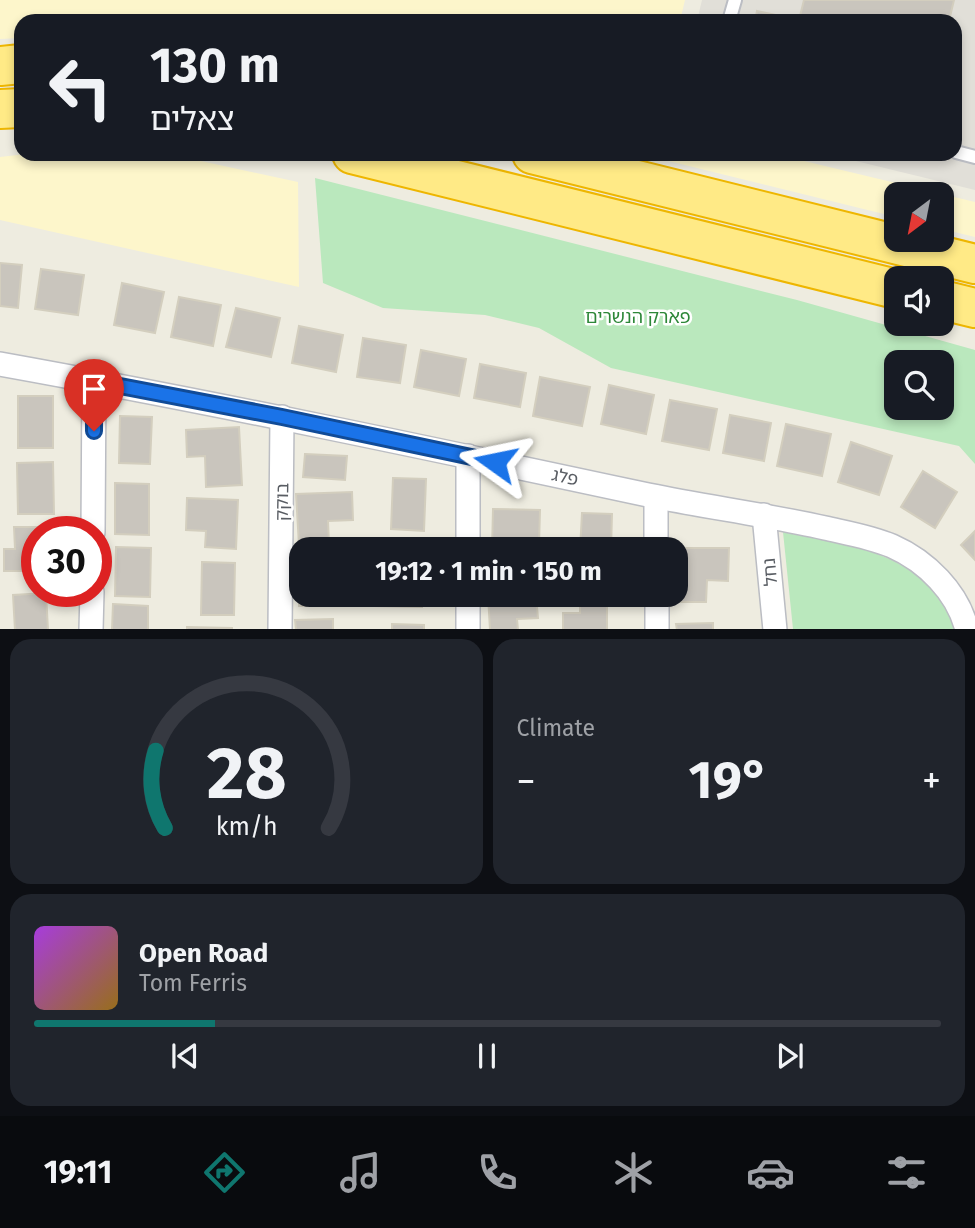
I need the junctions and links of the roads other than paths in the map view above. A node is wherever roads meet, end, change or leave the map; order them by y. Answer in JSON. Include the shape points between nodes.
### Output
{"nodes":[{"id":1,"x":380,"y":161,"type":"edge"},
{"id":2,"x":560,"y":161,"type":"edge"},
{"id":3,"x":975,"y":264,"type":"edge"},
{"id":4,"x":884,"y":286,"type":"edge"},
{"id":5,"x":954,"y":303,"type":"edge"},
{"id":6,"x":975,"y":308,"type":"edge"},
{"id":7,"x":0,"y":364,"type":"edge"},
{"id":8,"x":94,"y":381,"type":"junction"},
{"id":9,"x":282,"y":417,"type":"junction"},
{"id":10,"x":468,"y":456,"type":"junction"},
{"id":11,"x":656,"y":496,"type":"junction"},
{"id":12,"x":764,"y":514,"type":"junction"},
{"id":13,"x":93,"y":516,"type":"edge"},
{"id":14,"x":468,"y":537,"type":"edge"},
{"id":15,"x":656,"y":537,"type":"edge"},
{"id":16,"x":92,"y":607,"type":"edge"},
{"id":17,"x":468,"y":607,"type":"edge"},
{"id":18,"x":657,"y":607,"type":"edge"},
{"id":19,"x":91,"y":629,"type":"edge"},
{"id":20,"x":280,"y":629,"type":"edge"},
{"id":21,"x":468,"y":629,"type":"edge"},
{"id":22,"x":657,"y":629,"type":"edge"},
{"id":23,"x":775,"y":629,"type":"edge"},
{"id":24,"x":967,"y":629,"type":"edge"}],
"edges":[{"from":1,"to":4,"type":"highway"},
{"from":2,"to":3,"type":"highway"},
{"from":5,"to":6,"type":"highway"},
{"from":7,"to":8,"type":"street","name":"פלג"},
{"from":8,"to":9,"type":"street","name":"פלג"},
{"from":8,"to":13,"type":"street"},
{"from":9,"to":10,"type":"street","name":"פלג"},
{"from":9,"to":20,"type":"street","name":"בוקק"},
{"from":10,"to":11,"type":"street","name":"פלג"},
{"from":10,"to":14,"type":"street"},
{"from":11,"to":12,"type":"street","name":"פלג"},
{"from":11,"to":15,"type":"street"},
{"from":12,"to":23,"type":"street","name":"נחל"},
{"from":12,"to":24,"type":"street","name":"פלג","via":[[892,546],[944,583]]},
{"from":16,"to":19,"type":"street"},
{"from":17,"to":21,"type":"street"},
{"from":18,"to":22,"type":"street"}]}
